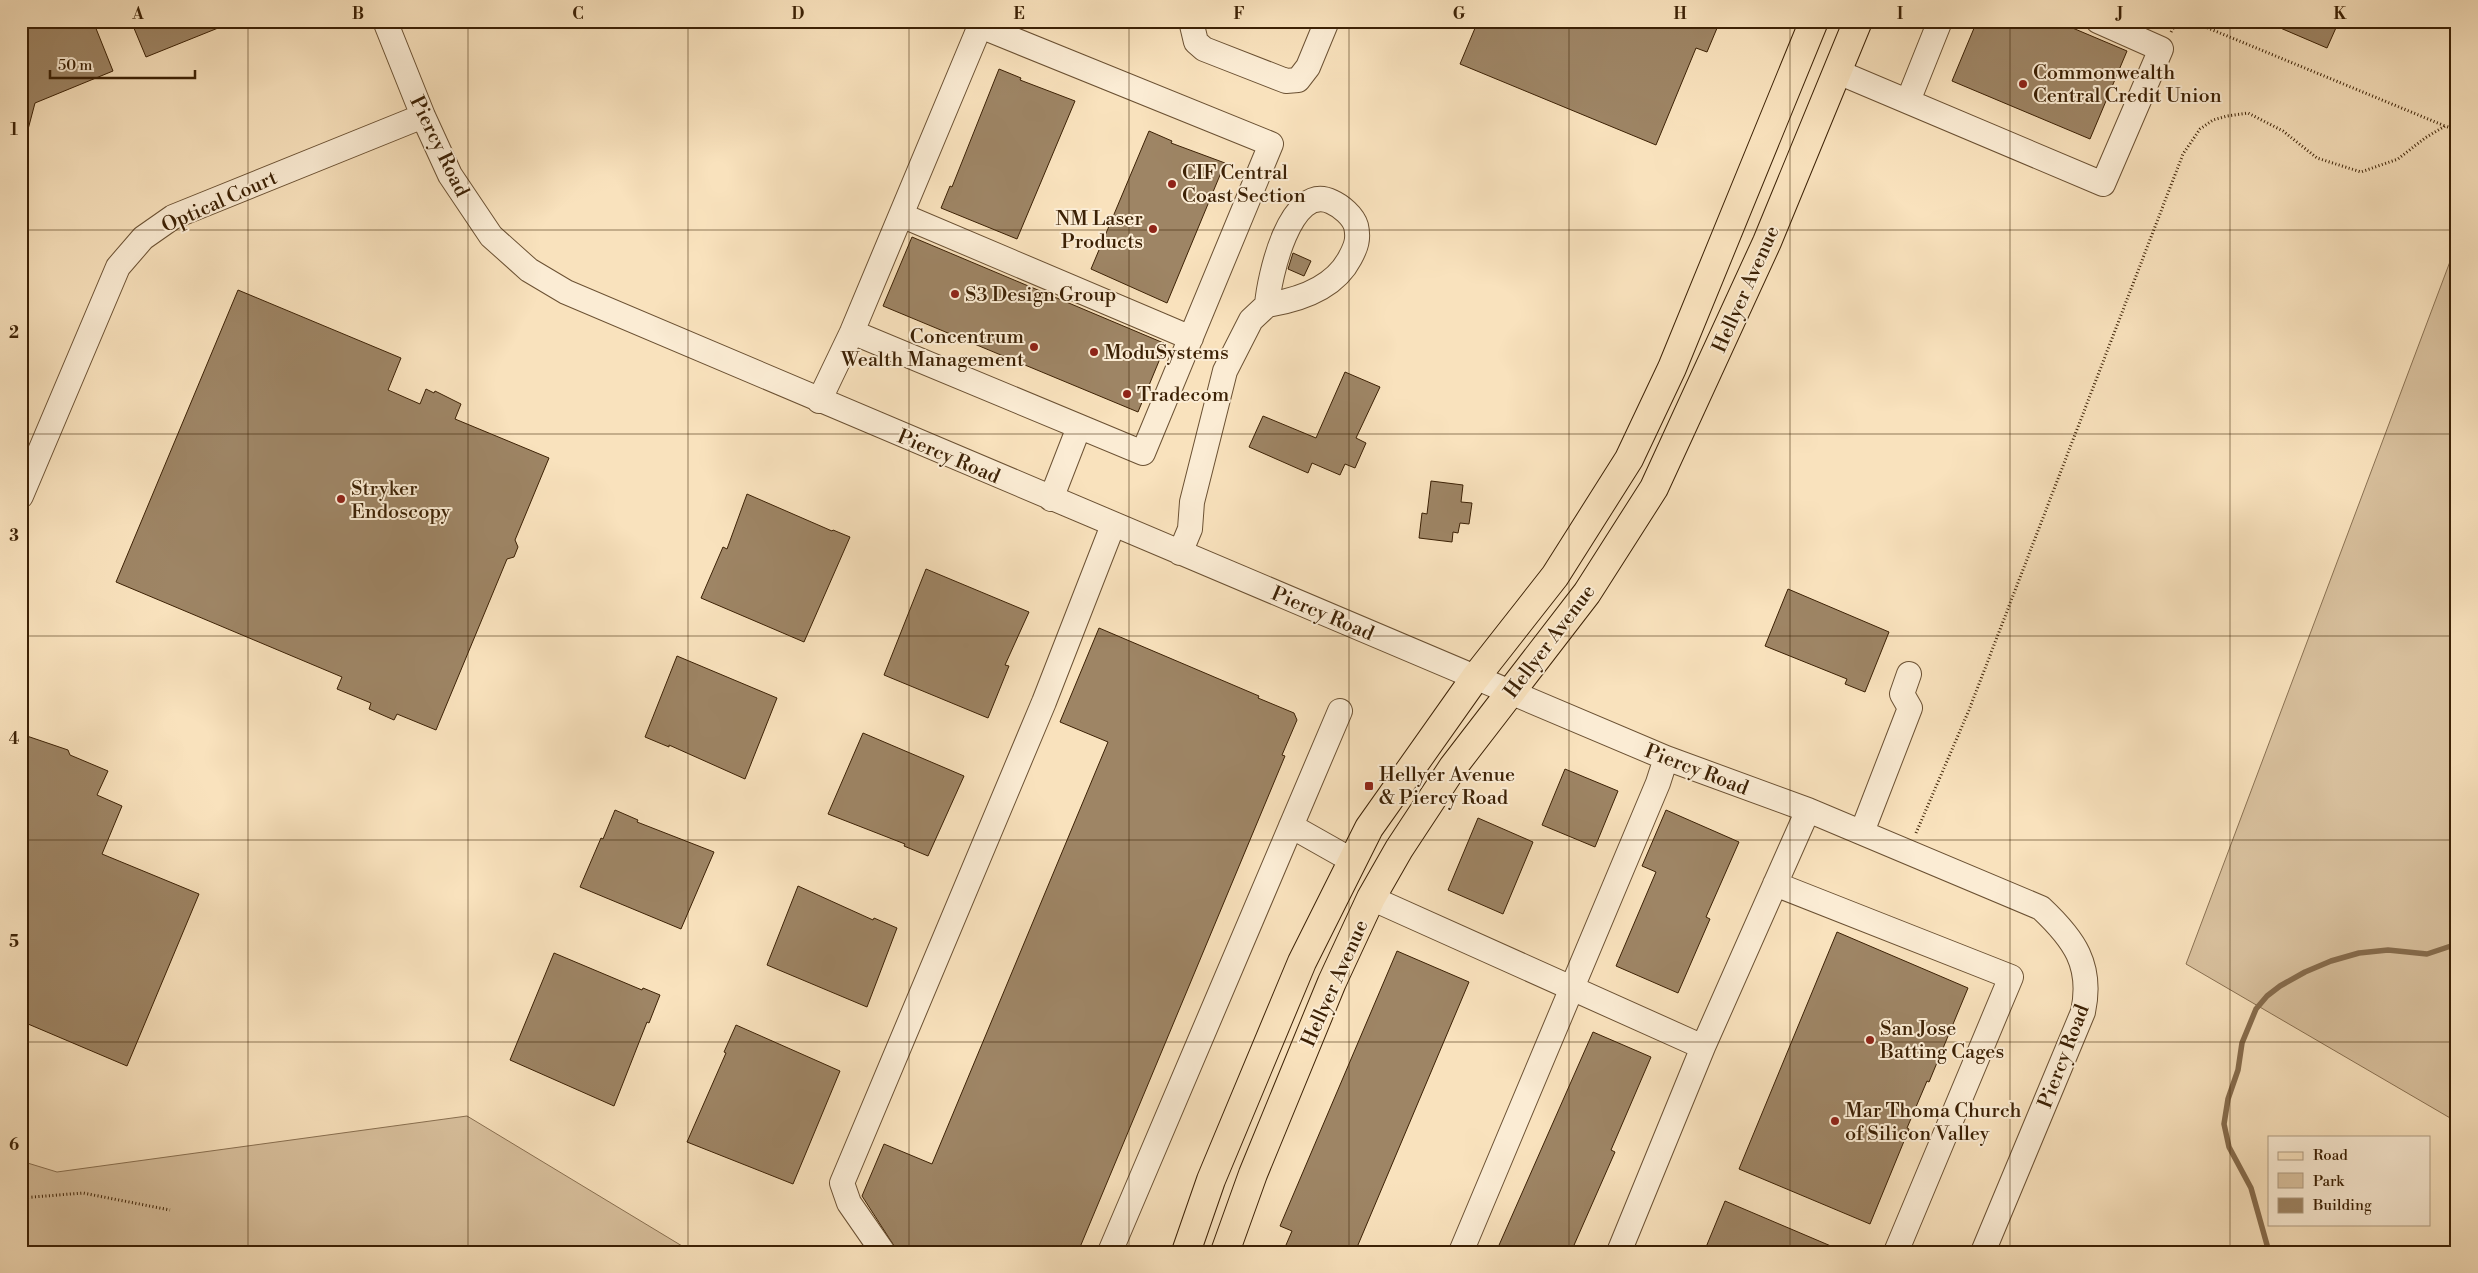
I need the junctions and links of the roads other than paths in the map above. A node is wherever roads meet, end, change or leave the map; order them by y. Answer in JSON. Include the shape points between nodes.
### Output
{"nodes":[{"id":1,"x":385,"y":21,"type":"edge"},
{"id":2,"x":1191,"y":21,"type":"edge"},
{"id":3,"x":1327,"y":21,"type":"edge"},
{"id":4,"x":1814,"y":21,"type":"edge"},
{"id":5,"x":1858,"y":21,"type":"edge"},
{"id":6,"x":1865,"y":21,"type":"edge"},
{"id":7,"x":1940,"y":21,"type":"edge"},
{"id":8,"x":2098,"y":21,"type":"edge"},
{"id":9,"x":1838,"y":72,"type":"junction"},
{"id":10,"x":1908,"y":101,"type":"junction"},
{"id":11,"x":423,"y":116,"type":"junction"},
{"id":12,"x":901,"y":214,"type":"junction"},
{"id":13,"x":1267,"y":305,"type":"junction"},
{"id":14,"x":852,"y":332,"type":"junction"},
{"id":15,"x":1191,"y":338,"type":"junction"},
{"id":16,"x":819,"y":401,"type":"junction"},
{"id":17,"x":1079,"y":427,"type":"junction"},
{"id":18,"x":21,"y":496,"type":"edge"},
{"id":19,"x":1051,"y":499,"type":"junction"},
{"id":20,"x":1113,"y":525,"type":"junction"},
{"id":21,"x":1180,"y":553,"type":"junction"},
{"id":22,"x":1909,"y":674,"type":"dead end"},
{"id":23,"x":1475,"y":678,"type":"junction"},
{"id":24,"x":1511,"y":692,"type":"junction"},
{"id":25,"x":1340,"y":711,"type":"dead end"},
{"id":26,"x":1666,"y":758,"type":"junction"},
{"id":27,"x":1808,"y":810,"type":"junction"},
{"id":28,"x":1291,"y":826,"type":"junction"},
{"id":29,"x":1862,"y":832,"type":"junction"},
{"id":30,"x":1353,"y":861,"type":"junction"},
{"id":31,"x":1775,"y":884,"type":"junction"},
{"id":32,"x":1372,"y":898,"type":"junction"},
{"id":33,"x":1573,"y":989,"type":"junction"},
{"id":34,"x":1704,"y":1047,"type":"junction"},
{"id":35,"x":883,"y":1252,"type":"edge"},
{"id":36,"x":1110,"y":1252,"type":"edge"},
{"id":37,"x":1186,"y":1252,"type":"edge"},
{"id":38,"x":1225,"y":1252,"type":"edge"},
{"id":39,"x":1461,"y":1252,"type":"edge"},
{"id":40,"x":1619,"y":1252,"type":"edge"},
{"id":41,"x":1896,"y":1252,"type":"edge"},
{"id":42,"x":1983,"y":1252,"type":"edge"}],
"edges":[{"from":1,"to":11,"type":"street","name":"Piercy Road"},
{"from":2,"to":3,"type":"street","via":[[1196,42],[1204,49],[1286,82],[1298,80],[1308,67]]},
{"from":4,"to":23,"type":"main road","name":"Hellyer Avenue","via":[[1672,368],[1629,459],[1555,576]]},
{"from":5,"to":9,"type":"main road","name":"Hellyer Avenue"},
{"from":6,"to":9,"type":"main road"},
{"from":7,"to":10,"type":"street"},
{"from":8,"to":10,"type":"street","via":[[2161,49],[2103,184]]},
{"from":9,"to":10,"type":"street"},
{"from":9,"to":24,"type":"main road","name":"Hellyer Avenue","via":[[1756,267],[1654,488],[1587,593]]},
{"from":11,"to":16,"type":"street","name":"Piercy Road","via":[[450,175],[491,236],[529,270],[566,292]]},
{"from":11,"to":18,"type":"street","name":"Optical Court","via":[[173,217],[143,238],[118,267]]},
{"from":12,"to":14,"type":"street"},
{"from":12,"to":15,"type":"street"},
{"from":12,"to":15,"type":"street","via":[[980,26],[1271,144]]},
{"from":13,"to":13,"type":"street","via":[[1276,258],[1291,222],[1304,205],[1330,200],[1344,208],[1356,224],[1357,243],[1343,272],[1327,285],[1303,296]]},
{"from":13,"to":21,"type":"street","via":[[1251,320],[1225,371],[1192,502],[1190,529]]},
{"from":14,"to":16,"type":"street"},
{"from":14,"to":17,"type":"street"},
{"from":15,"to":17,"type":"street","via":[[1143,454]]},
{"from":16,"to":19,"type":"street","name":"Piercy Road"},
{"from":17,"to":19,"type":"street"},
{"from":19,"to":20,"type":"street","name":"Piercy Road"},
{"from":20,"to":21,"type":"street","name":"Piercy Road"},
{"from":20,"to":35,"type":"street","via":[[1044,702],[842,1183],[849,1203]]},
{"from":21,"to":23,"type":"street","name":"Piercy Road"},
{"from":22,"to":29,"type":"street","via":[[1902,694],[1910,708]]},
{"from":23,"to":24,"type":"street","name":"Piercy Road"},
{"from":23,"to":30,"type":"main road","name":"Hellyer Avenue","via":[[1383,807]]},
{"from":24,"to":26,"type":"street","name":"Piercy Road"},
{"from":24,"to":32,"type":"main road","name":"Hellyer Avenue","via":[[1453,767]]},
{"from":25,"to":28,"type":"street"},
{"from":26,"to":27,"type":"street","name":"Piercy Road"},
{"from":26,"to":33,"type":"street"},
{"from":27,"to":29,"type":"street","name":"Piercy Road"},
{"from":27,"to":31,"type":"street"},
{"from":28,"to":30,"type":"street"},
{"from":28,"to":36,"type":"street"},
{"from":29,"to":42,"type":"street","name":"Piercy Road","via":[[2041,908],[2066,931],[2081,958],[2087,991],[2083,1012]]},
{"from":30,"to":37,"type":"main road","name":"Hellyer Avenue","via":[[1302,962],[1211,1180]]},
{"from":31,"to":34,"type":"street"},
{"from":31,"to":41,"type":"street","via":[[2010,978]]},
{"from":32,"to":33,"type":"street"},
{"from":32,"to":38,"type":"main road","name":"Hellyer Avenue","via":[[1332,982],[1253,1174]]},
{"from":33,"to":34,"type":"street"},
{"from":33,"to":39,"type":"street"},
{"from":34,"to":40,"type":"street"}]}
